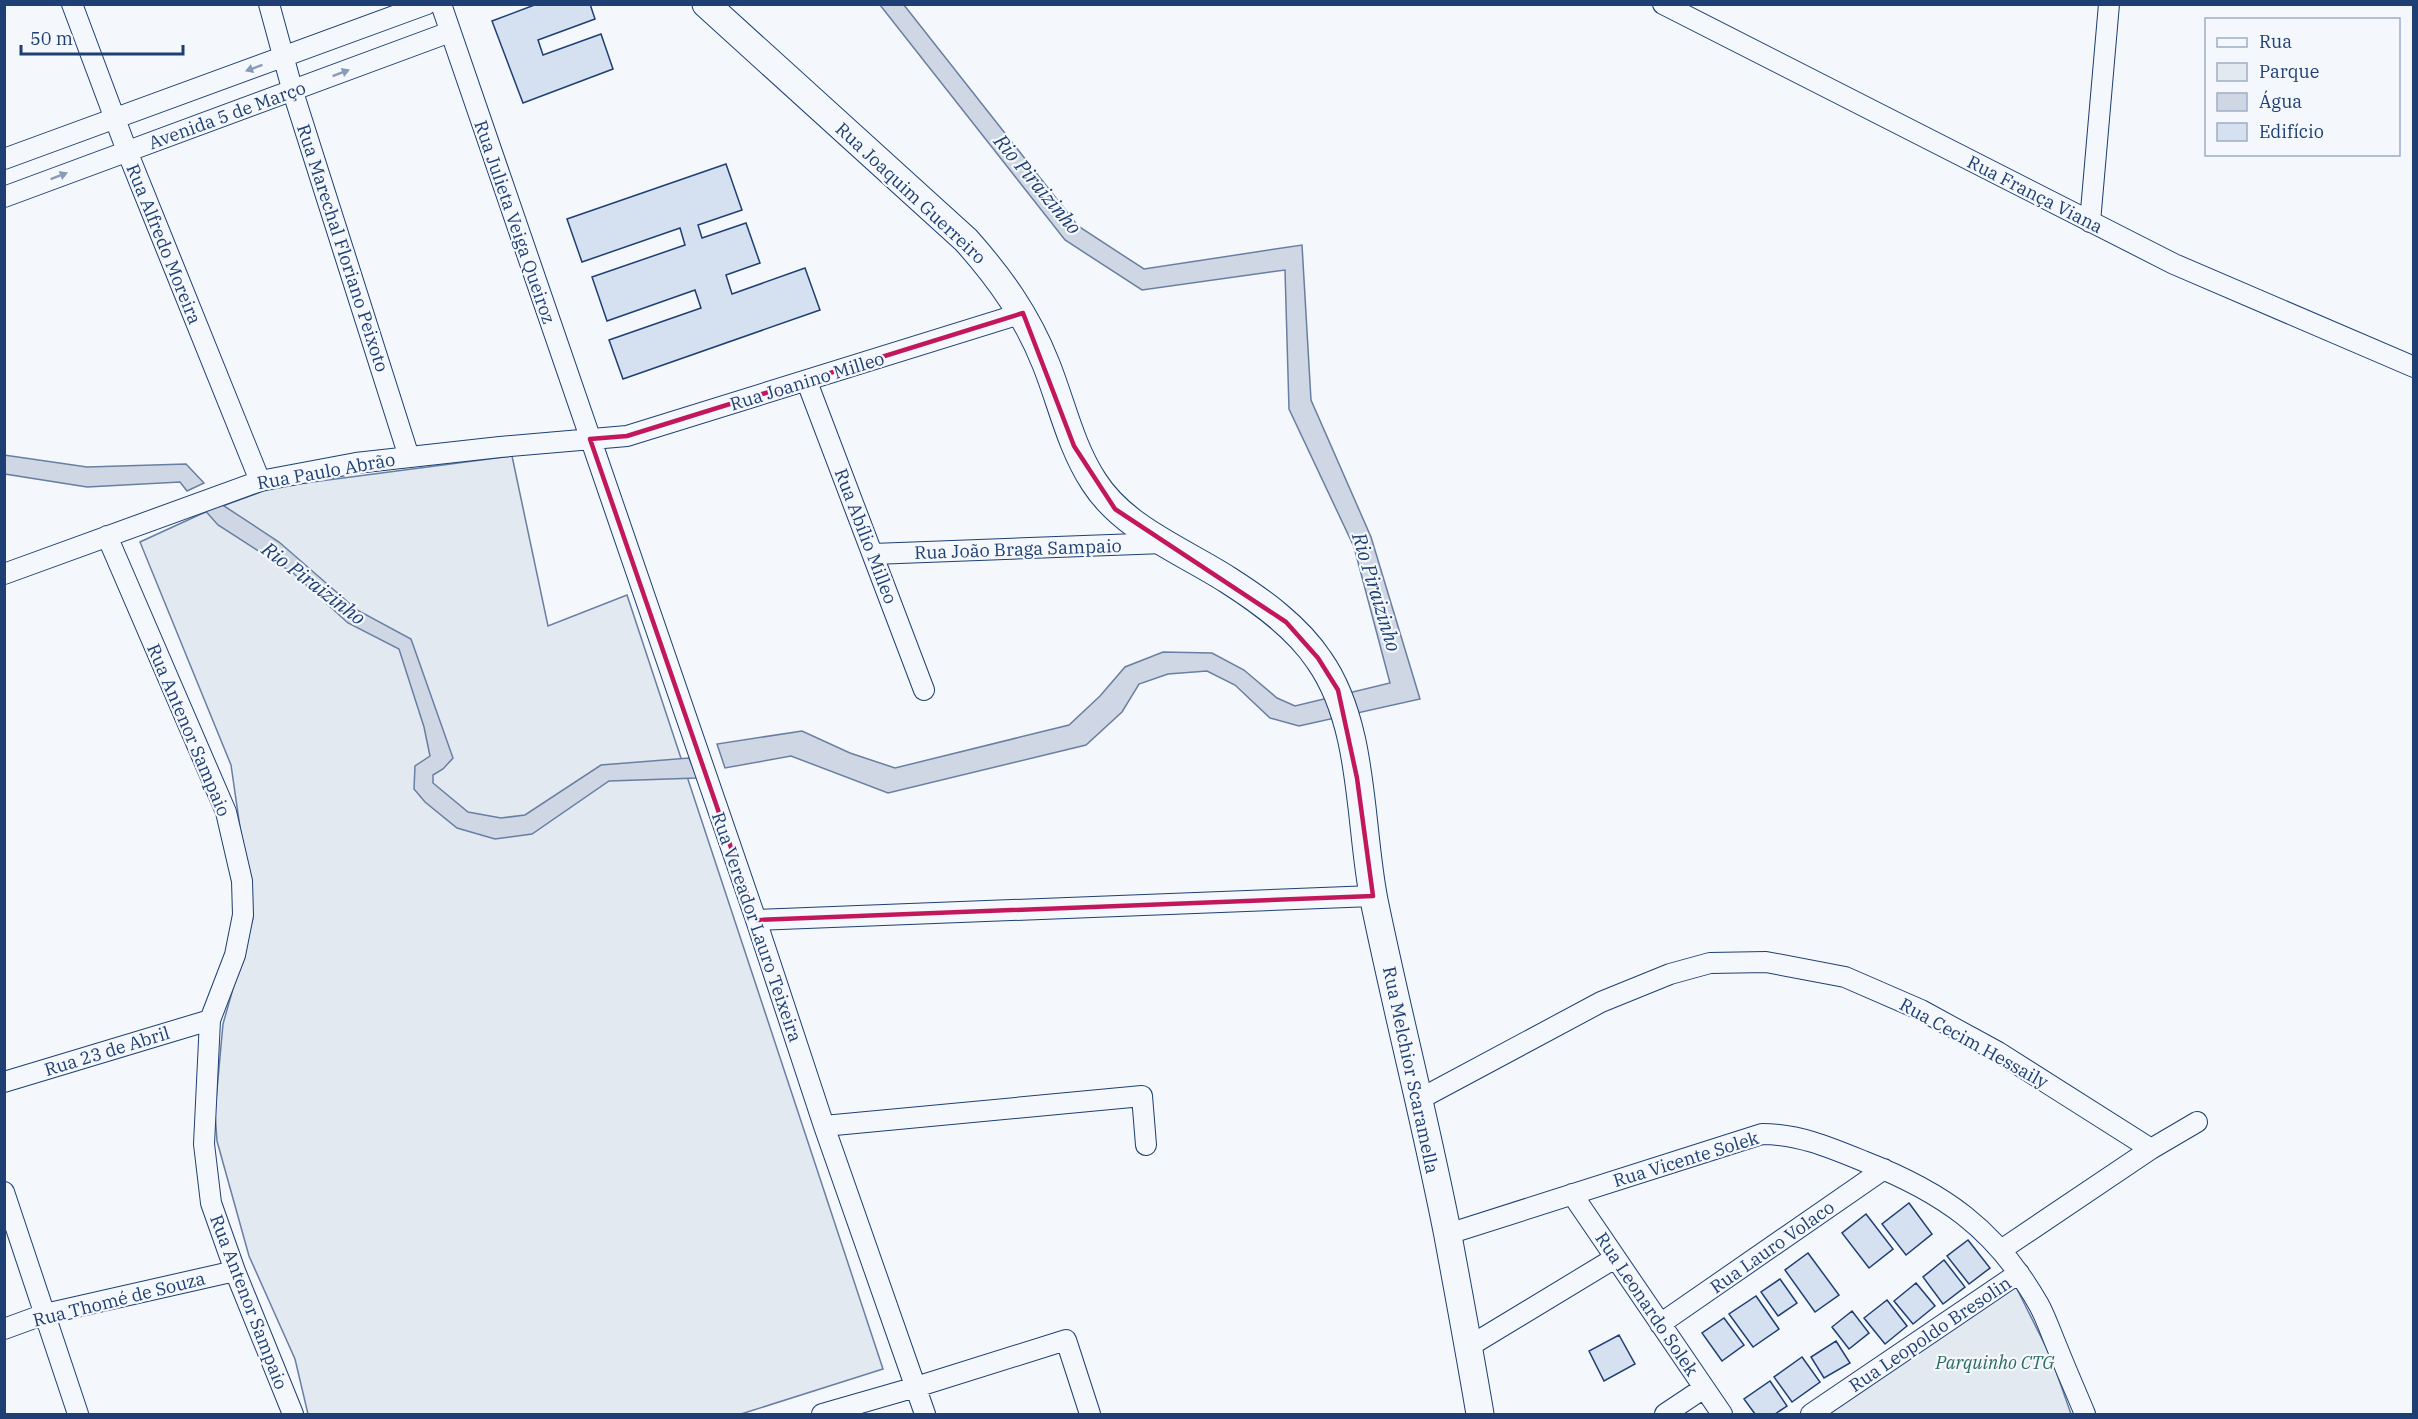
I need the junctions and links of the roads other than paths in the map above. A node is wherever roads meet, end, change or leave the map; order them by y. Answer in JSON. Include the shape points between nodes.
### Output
{"nodes":[{"id":1,"x":72,"y":4,"type":"edge"},
{"id":2,"x":268,"y":4,"type":"edge"},
{"id":3,"x":427,"y":4,"type":"edge"},
{"id":4,"x":441,"y":4,"type":"edge"},
{"id":5,"x":706,"y":4,"type":"edge"},
{"id":6,"x":1663,"y":4,"type":"edge"},
{"id":7,"x":2109,"y":4,"type":"edge"},
{"id":8,"x":450,"y":32,"type":"junction"},
{"id":9,"x":284,"y":57,"type":"junction"},
{"id":10,"x":293,"y":92,"type":"junction"},
{"id":11,"x":115,"y":119,"type":"junction"},
{"id":12,"x":127,"y":151,"type":"junction"},
{"id":13,"x":4,"y":159,"type":"edge"},
{"id":14,"x":4,"y":197,"type":"edge"},
{"id":15,"x":2090,"y":222,"type":"junction"},
{"id":16,"x":1023,"y":313,"type":"junction"},
{"id":17,"x":2414,"y":367,"type":"edge"},
{"id":18,"x":807,"y":381,"type":"junction"},
{"id":19,"x":590,"y":439,"type":"junction"},
{"id":20,"x":409,"y":457,"type":"junction"},
{"id":21,"x":260,"y":482,"type":"junction"},
{"id":22,"x":107,"y":536,"type":"junction"},
{"id":23,"x":1164,"y":543,"type":"junction"},
{"id":24,"x":873,"y":554,"type":"junction"},
{"id":25,"x":4,"y":574,"type":"edge"},
{"id":26,"x":924,"y":690,"type":"dead end"},
{"id":27,"x":1348,"y":724,"type":"joint"},
{"id":28,"x":1373,"y":896,"type":"junction"},
{"id":29,"x":756,"y":920,"type":"junction"},
{"id":30,"x":210,"y":1020,"type":"junction"},
{"id":31,"x":4,"y":1082,"type":"edge"},
{"id":32,"x":1418,"y":1100,"type":"junction"},
{"id":33,"x":2196,"y":1122,"type":"dead end"},
{"id":34,"x":824,"y":1126,"type":"junction"},
{"id":35,"x":1146,"y":1145,"type":"dead end"},
{"id":36,"x":2151,"y":1149,"type":"junction"},
{"id":37,"x":1884,"y":1169,"type":"junction"},
{"id":38,"x":4,"y":1192,"type":"edge"},
{"id":39,"x":1572,"y":1194,"type":"junction"},
{"id":40,"x":1448,"y":1234,"type":"junction"},
{"id":41,"x":2001,"y":1250,"type":"junction"},
{"id":42,"x":1615,"y":1258,"type":"junction"},
{"id":43,"x":235,"y":1271,"type":"junction"},
{"id":44,"x":2019,"y":1273,"type":"junction"},
{"id":45,"x":45,"y":1314,"type":"junction"},
{"id":46,"x":1660,"y":1324,"type":"junction"},
{"id":47,"x":4,"y":1329,"type":"edge"},
{"id":48,"x":1468,"y":1347,"type":"junction"},
{"id":49,"x":916,"y":1387,"type":"junction"},
{"id":50,"x":1704,"y":1388,"type":"junction"},
{"id":51,"x":78,"y":1414,"type":"edge"},
{"id":52,"x":292,"y":1414,"type":"edge"},
{"id":53,"x":822,"y":1414,"type":"edge"},
{"id":54,"x":926,"y":1414,"type":"edge"},
{"id":55,"x":1090,"y":1414,"type":"edge"},
{"id":56,"x":1480,"y":1414,"type":"edge"},
{"id":57,"x":1665,"y":1414,"type":"edge"},
{"id":58,"x":1722,"y":1414,"type":"edge"},
{"id":59,"x":1811,"y":1414,"type":"edge"},
{"id":60,"x":2085,"y":1414,"type":"edge"}],
"edges":[{"from":1,"to":11,"type":"street","name":"Rua Alfredo Moreira"},
{"from":2,"to":9,"type":"street","name":"Rua Marechal Floriano Peixoto"},
{"from":3,"to":9,"type":"street","name":"Avenida 5 de Março"},
{"from":4,"to":8,"type":"street","name":"Rua Julieta Veiga Queiroz"},
{"from":5,"to":16,"type":"street","name":"Rua Joaquim Guerreiro","via":[[966,240]]},
{"from":6,"to":15,"type":"street","name":"Rua França Viana"},
{"from":7,"to":15,"type":"street"},
{"from":10,"to":8,"type":"street","name":"Avenida 5 de Março","one_way":true},
{"from":8,"to":19,"type":"street","name":"Rua Julieta Veiga Queiroz"},
{"from":9,"to":10,"type":"street","name":"Rua Marechal Floriano Peixoto"},
{"from":9,"to":11,"type":"street","name":"Avenida 5 de Março","one_way":true},
{"from":10,"to":12,"type":"street","name":"Avenida 5 de Março"},
{"from":10,"to":20,"type":"street","name":"Rua Marechal Floriano Peixoto"},
{"from":11,"to":12,"type":"street","name":"Rua Alfredo Moreira"},
{"from":11,"to":13,"type":"street","name":"Avenida 5 de Março"},
{"from":14,"to":12,"type":"street","name":"Avenida 5 de Março","one_way":true},
{"from":12,"to":21,"type":"street","name":"Rua Alfredo Moreira"},
{"from":15,"to":17,"type":"street","name":"Rua França Viana","via":[[2174,264]]},
{"from":16,"to":18,"type":"street","name":"Rua Joanino Milleo"},
{"from":16,"to":23,"type":"street","name":"Rua Joaquim Guerreiro","via":[[1046,364],[1074,446],[1095,484],[1115,509]]},
{"from":18,"to":19,"type":"street","name":"Rua Joanino Milleo","via":[[627,436]]},
{"from":18,"to":24,"type":"street","name":"Rua Abílio Milleo"},
{"from":19,"to":20,"type":"street","name":"Rua Paulo Abrão"},
{"from":19,"to":29,"type":"street","name":"Rua Vereador Lauro Teixeira"},
{"from":20,"to":21,"type":"street","name":"Rua Paulo Abrão"},
{"from":21,"to":22,"type":"street","name":"Rua Paulo Abrão"},
{"from":22,"to":25,"type":"street","name":"Rua Paulo Abrão"},
{"from":22,"to":30,"type":"street","name":"Rua Antenor Sampaio","via":[[226,812],[242,881],[243,915],[235,955]]},
{"from":23,"to":24,"type":"street","name":"Rua João Braga Sampaio"},
{"from":23,"to":27,"type":"street","name":"Rua Joaquim Guerreiro","via":[[1230,581],[1286,622],[1318,658],[1338,690]]},
{"from":24,"to":26,"type":"street","name":"Rua Abílio Milleo"},
{"from":27,"to":28,"type":"street","name":"Rua Melchior Scaramella"},
{"from":28,"to":29,"type":"street"},
{"from":28,"to":32,"type":"street","name":"Rua Melchior Scaramella"},
{"from":29,"to":34,"type":"street","name":"Rua Vereador Lauro Teixeira"},
{"from":30,"to":31,"type":"street","name":"Rua 23 de Abril"},
{"from":30,"to":43,"type":"street","name":"Rua Antenor Sampaio","via":[[204,1144],[211,1203]]},
{"from":32,"to":36,"type":"street","name":"Rua Cecim Hessaily","via":[[1601,1002],[1670,974],[1710,963],[1766,962],[1845,977],[1921,1010],[1998,1052]]},
{"from":32,"to":40,"type":"street","name":"Rua Melchior Scaramella"},
{"from":33,"to":36,"type":"street"},
{"from":34,"to":35,"type":"street","via":[[1142,1096]]},
{"from":34,"to":49,"type":"street","name":"Rua Vereador Lauro Teixeira"},
{"from":36,"to":41,"type":"street"},
{"from":37,"to":39,"type":"street","name":"Rua Vicente Solek","via":[[1810,1140],[1762,1134]]},
{"from":37,"to":41,"type":"street","name":"Rua Vicente Solek","via":[[1938,1196],[1982,1229]]},
{"from":37,"to":46,"type":"street","name":"Rua Lauro Volaco"},
{"from":38,"to":45,"type":"street"},
{"from":39,"to":40,"type":"street","name":"Rua Vicente Solek"},
{"from":39,"to":42,"type":"street","name":"Rua Leonardo Solek"},
{"from":40,"to":48,"type":"street","name":"Rua Melchior Scaramella"},
{"from":41,"to":44,"type":"street","name":"Rua Vicente Solek"},
{"from":42,"to":46,"type":"street","name":"Rua Leonardo Solek"},
{"from":42,"to":48,"type":"street"},
{"from":43,"to":45,"type":"street","name":"Rua Thomé de Souza"},
{"from":43,"to":52,"type":"street","name":"Rua Antenor Sampaio"},
{"from":44,"to":59,"type":"street","name":"Rua Leopoldo Bresolin"},
{"from":44,"to":60,"type":"street","name":"Rua Vicente Solek","via":[[2040,1307]]},
{"from":45,"to":47,"type":"street","name":"Rua Thomé de Souza"},
{"from":45,"to":51,"type":"street"},
{"from":46,"to":50,"type":"street","name":"Rua Leonardo Solek"},
{"from":48,"to":56,"type":"street","name":"Rua Melchior Scaramella"},
{"from":49,"to":53,"type":"street"},
{"from":49,"to":54,"type":"street","name":"Rua Vereador Lauro Teixeira"},
{"from":49,"to":55,"type":"street","via":[[1066,1340]]},
{"from":50,"to":57,"type":"street"},
{"from":50,"to":58,"type":"street","name":"Rua Leonardo Solek"}]}
